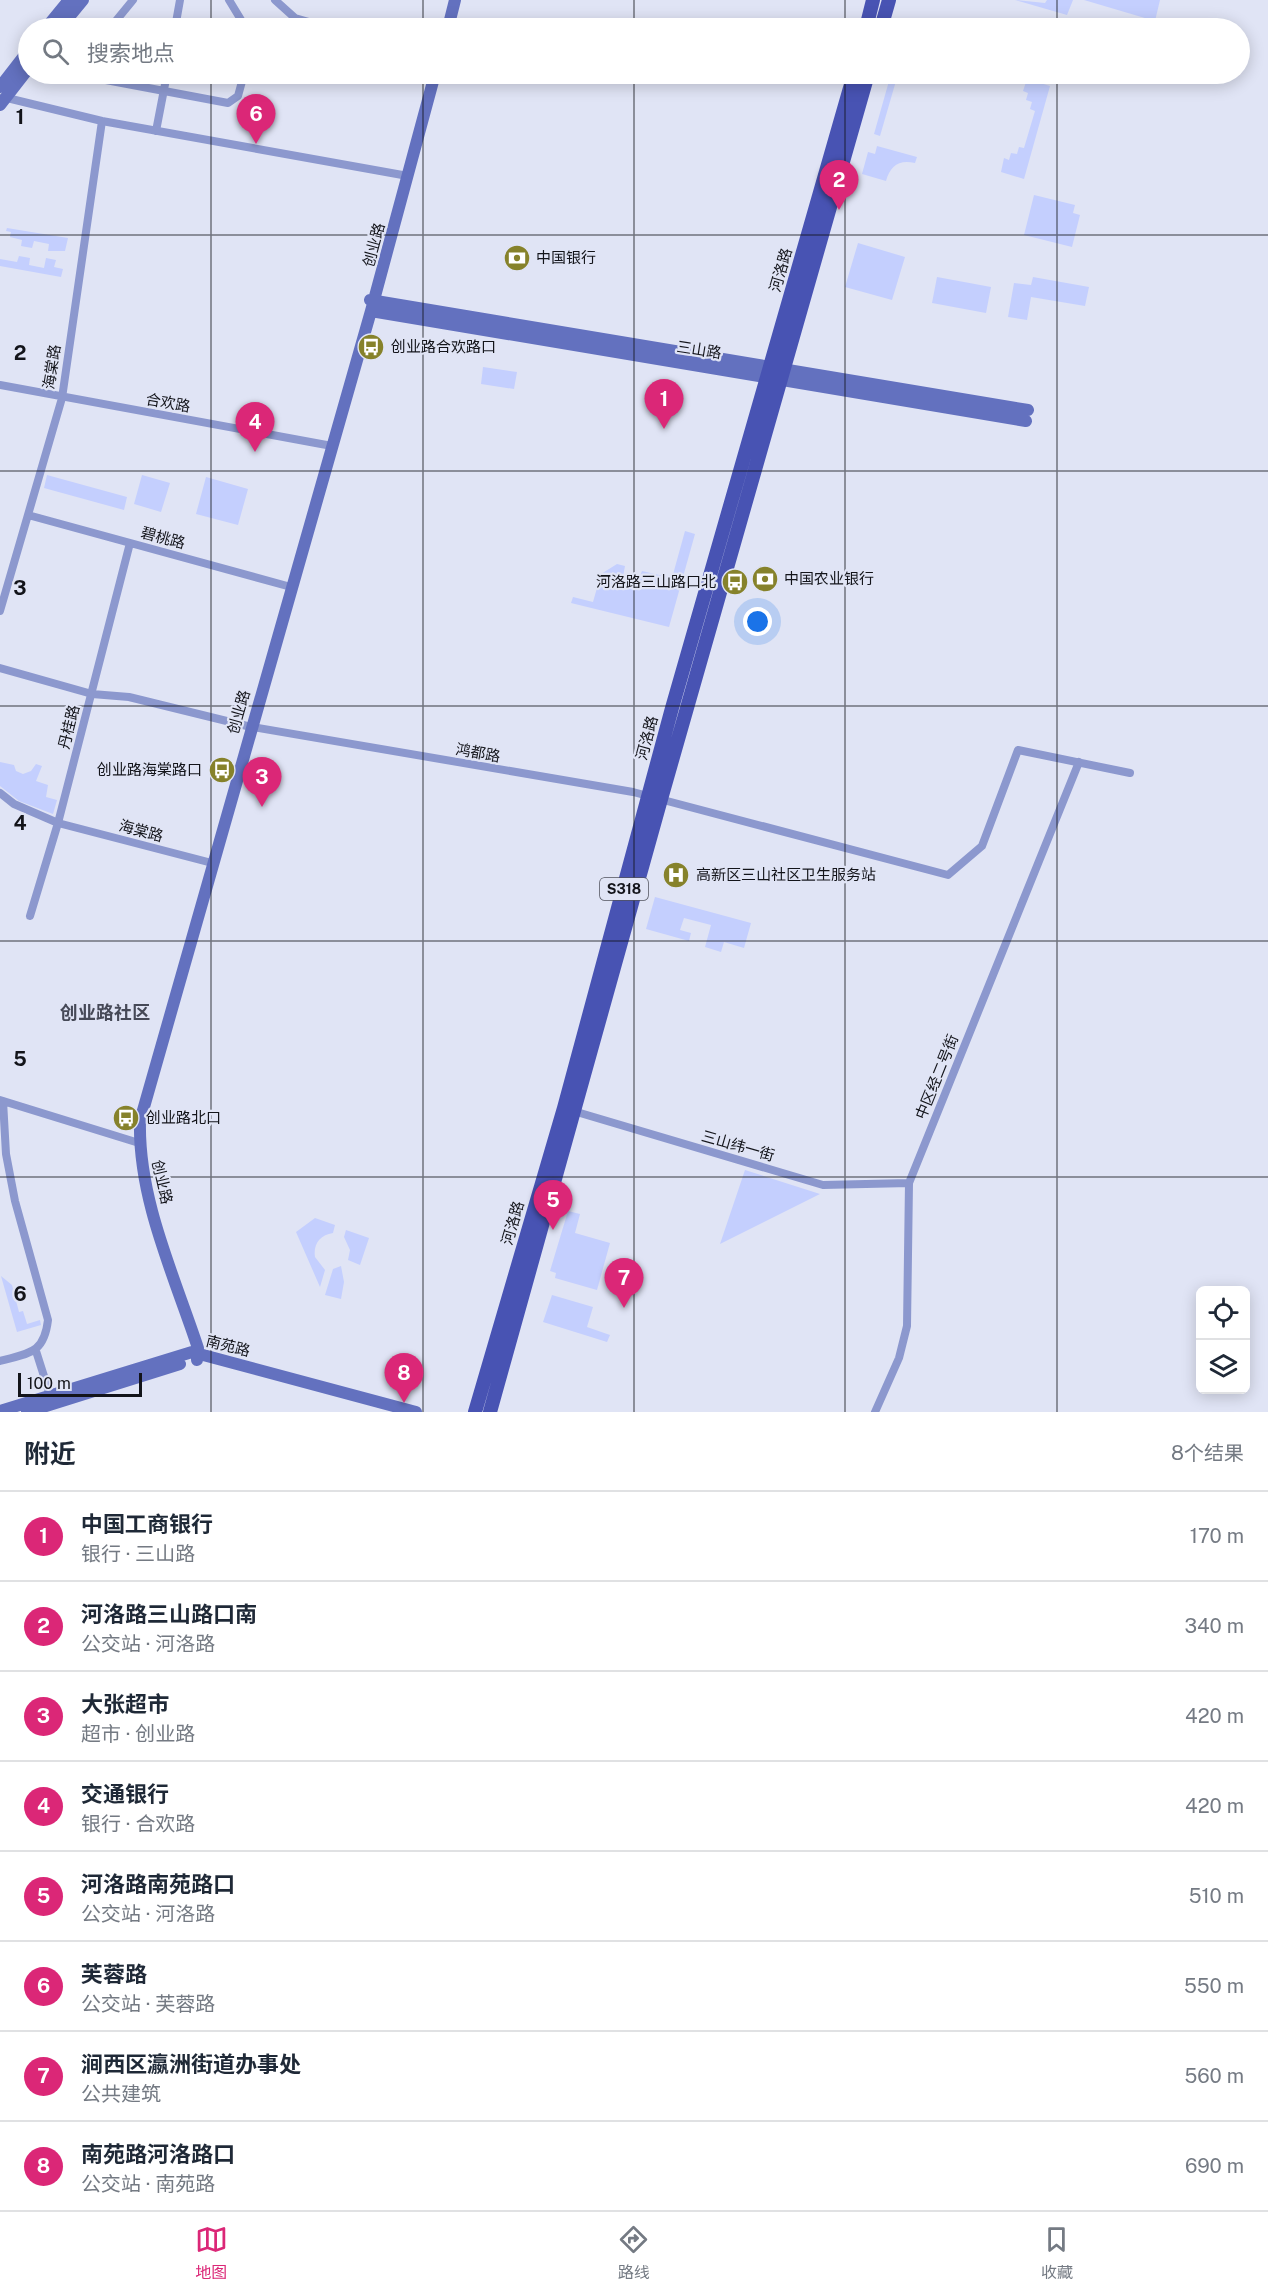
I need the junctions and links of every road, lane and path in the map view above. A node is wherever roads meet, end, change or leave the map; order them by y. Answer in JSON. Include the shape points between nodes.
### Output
{"nodes":[{"id":1,"x":69,"y":0,"type":"edge"},
{"id":2,"x":83,"y":0,"type":"edge"},
{"id":3,"x":134,"y":0,"type":"edge"},
{"id":4,"x":180,"y":0,"type":"edge"},
{"id":5,"x":229,"y":0,"type":"edge"},
{"id":6,"x":275,"y":0,"type":"edge"},
{"id":7,"x":450,"y":0,"type":"edge"},
{"id":8,"x":455,"y":0,"type":"edge"},
{"id":9,"x":873,"y":0,"type":"edge"},
{"id":10,"x":889,"y":0,"type":"edge"},
{"id":11,"x":54,"y":18,"type":"edge"},
{"id":12,"x":68,"y":18,"type":"edge"},
{"id":13,"x":119,"y":18,"type":"edge"},
{"id":14,"x":177,"y":18,"type":"edge"},
{"id":15,"x":240,"y":18,"type":"edge"},
{"id":16,"x":295,"y":18,"type":"edge"},
{"id":17,"x":446,"y":18,"type":"edge"},
{"id":18,"x":450,"y":18,"type":"edge"},
{"id":19,"x":868,"y":18,"type":"edge"},
{"id":20,"x":884,"y":18,"type":"edge"},
{"id":21,"x":18,"y":68,"type":"edge"},
{"id":22,"x":18,"y":79,"type":"edge"},
{"id":23,"x":130,"y":84,"type":"edge"},
{"id":24,"x":165,"y":84,"type":"edge"},
{"id":25,"x":241,"y":84,"type":"edge"},
{"id":26,"x":430,"y":84,"type":"edge"},
{"id":27,"x":851,"y":84,"type":"edge"},
{"id":28,"x":865,"y":84,"type":"edge"},
{"id":29,"x":164,"y":90,"type":"junction"},
{"id":30,"x":2,"y":96,"type":"edge"},
{"id":31,"x":102,"y":121,"type":"junction"},
{"id":32,"x":156,"y":131,"type":"junction"},
{"id":33,"x":405,"y":176,"type":"junction"},
{"id":34,"x":370,"y":306,"type":"junction"},
{"id":35,"x":776,"y":372,"type":"junction"},
{"id":36,"x":0,"y":385,"type":"edge"},
{"id":37,"x":62,"y":398,"type":"junction"},
{"id":38,"x":1027,"y":415,"type":"dead end"},
{"id":39,"x":330,"y":445,"type":"junction"},
{"id":40,"x":28,"y":515,"type":"junction"},
{"id":41,"x":130,"y":543,"type":"junction"},
{"id":42,"x":289,"y":587,"type":"junction"},
{"id":43,"x":0,"y":611,"type":"edge"},
{"id":44,"x":0,"y":668,"type":"edge"},
{"id":45,"x":92,"y":694,"type":"junction"},
{"id":46,"x":249,"y":726,"type":"junction"},
{"id":47,"x":1078,"y":762,"type":"junction"},
{"id":48,"x":1131,"y":773,"type":"dead end"},
{"id":49,"x":0,"y":793,"type":"edge"},
{"id":50,"x":655,"y":797,"type":"junction"},
{"id":51,"x":58,"y":823,"type":"junction"},
{"id":52,"x":209,"y":863,"type":"junction"},
{"id":53,"x":30,"y":916,"type":"dead end"},
{"id":54,"x":2,"y":1101,"type":"edge"},
{"id":55,"x":570,"y":1110,"type":"junction"},
{"id":56,"x":137,"y":1143,"type":"junction"},
{"id":57,"x":909,"y":1183,"type":"junction"},
{"id":58,"x":36,"y":1350,"type":"junction"},
{"id":59,"x":194,"y":1356,"type":"junction"},
{"id":60,"x":0,"y":1361,"type":"edge"},
{"id":61,"x":50,"y":1395,"type":"junction"},
{"id":62,"x":0,"y":1411,"type":"edge"},
{"id":63,"x":27,"y":1412,"type":"edge"},
{"id":64,"x":393,"y":1412,"type":"edge"},
{"id":65,"x":416,"y":1412,"type":"edge"},
{"id":66,"x":475,"y":1412,"type":"edge"},
{"id":67,"x":490,"y":1412,"type":"edge"},
{"id":68,"x":875,"y":1412,"type":"edge"}],
"edges":[{"from":1,"to":11,"type":"street"},
{"from":2,"to":12,"type":"street"},
{"from":3,"to":13,"type":"street"},
{"from":4,"to":14,"type":"street"},
{"from":5,"to":15,"type":"street"},
{"from":6,"to":16,"type":"street"},
{"from":7,"to":17,"type":"street"},
{"from":8,"to":18,"type":"street"},
{"from":9,"to":19,"type":"main road"},
{"from":10,"to":20,"type":"main road"},
{"from":21,"to":30,"type":"street"},
{"from":22,"to":30,"type":"street"},
{"from":23,"to":29,"type":"street"},
{"from":24,"to":29,"type":"street"},
{"from":25,"to":29,"type":"street","via":[[238,96],[228,103]]},
{"from":26,"to":33,"type":"street","name":"创业路"},
{"from":27,"to":35,"type":"main road","name":"河洛路","number":"S318"},
{"from":28,"to":35,"type":"main road","name":"河洛路","number":"S318"},
{"from":29,"to":32,"type":"street"},
{"from":30,"to":31,"type":"street"},
{"from":31,"to":32,"type":"street"},
{"from":31,"to":37,"type":"street","name":"海棠路"},
{"from":32,"to":33,"type":"street"},
{"from":33,"to":34,"type":"street","name":"创业路"},
{"from":34,"to":35,"type":"street","name":"三山路"},
{"from":34,"to":39,"type":"street","name":"创业路"},
{"from":35,"to":38,"type":"street","name":"三山路"},
{"from":35,"to":50,"type":"main road","name":"河洛路","number":"S318"},
{"from":36,"to":37,"type":"street","name":"合欢路"},
{"from":37,"to":39,"type":"street","name":"合欢路"},
{"from":37,"to":40,"type":"street","name":"海棠路"},
{"from":39,"to":42,"type":"street","name":"创业路"},
{"from":40,"to":41,"type":"street","name":"碧桃路"},
{"from":40,"to":43,"type":"street","name":"海棠路"},
{"from":41,"to":42,"type":"street","name":"碧桃路"},
{"from":41,"to":45,"type":"street","name":"丹桂路"},
{"from":42,"to":46,"type":"street","name":"创业路"},
{"from":44,"to":45,"type":"street","name":"鸿都路"},
{"from":45,"to":46,"type":"street","name":"鸿都路","via":[[129,697]]},
{"from":45,"to":51,"type":"street","name":"丹桂路"},
{"from":46,"to":50,"type":"street","name":"鸿都路"},
{"from":46,"to":52,"type":"street","name":"创业路"},
{"from":47,"to":48,"type":"street"},
{"from":47,"to":50,"type":"street","name":"鸿都路","via":[[1018,750],[982,846],[948,875]]},
{"from":47,"to":57,"type":"street","name":"中区经二号街"},
{"from":49,"to":51,"type":"street","name":"海棠路","via":[[14,804]]},
{"from":50,"to":55,"type":"main road","name":"河洛路","number":"S318"},
{"from":51,"to":52,"type":"street","name":"海棠路"},
{"from":51,"to":53,"type":"street","name":"丹桂路"},
{"from":52,"to":56,"type":"street","name":"创业路","via":[[135,1120]]},
{"from":54,"to":56,"type":"street"},
{"from":54,"to":58,"type":"street","via":[[15,1202],[48,1320],[46,1338]]},
{"from":55,"to":57,"type":"street","name":"三山纬一街","via":[[823,1185]]},
{"from":55,"to":66,"type":"main road","name":"河洛路","number":"S318"},
{"from":55,"to":67,"type":"main road","name":"河洛路","number":"S318"},
{"from":56,"to":59,"type":"street","name":"创业路","via":[[147,1193]]},
{"from":57,"to":68,"type":"street","name":"中区经二号街","via":[[907,1326],[899,1358]]},
{"from":58,"to":60,"type":"street"},
{"from":58,"to":61,"type":"street"},
{"from":59,"to":61,"type":"street","name":"南苑路"},
{"from":59,"to":63,"type":"street","name":"南苑路"},
{"from":59,"to":64,"type":"street","name":"南苑路"},
{"from":59,"to":65,"type":"street","name":"南苑路"},
{"from":61,"to":62,"type":"street","name":"南苑路"}]}
